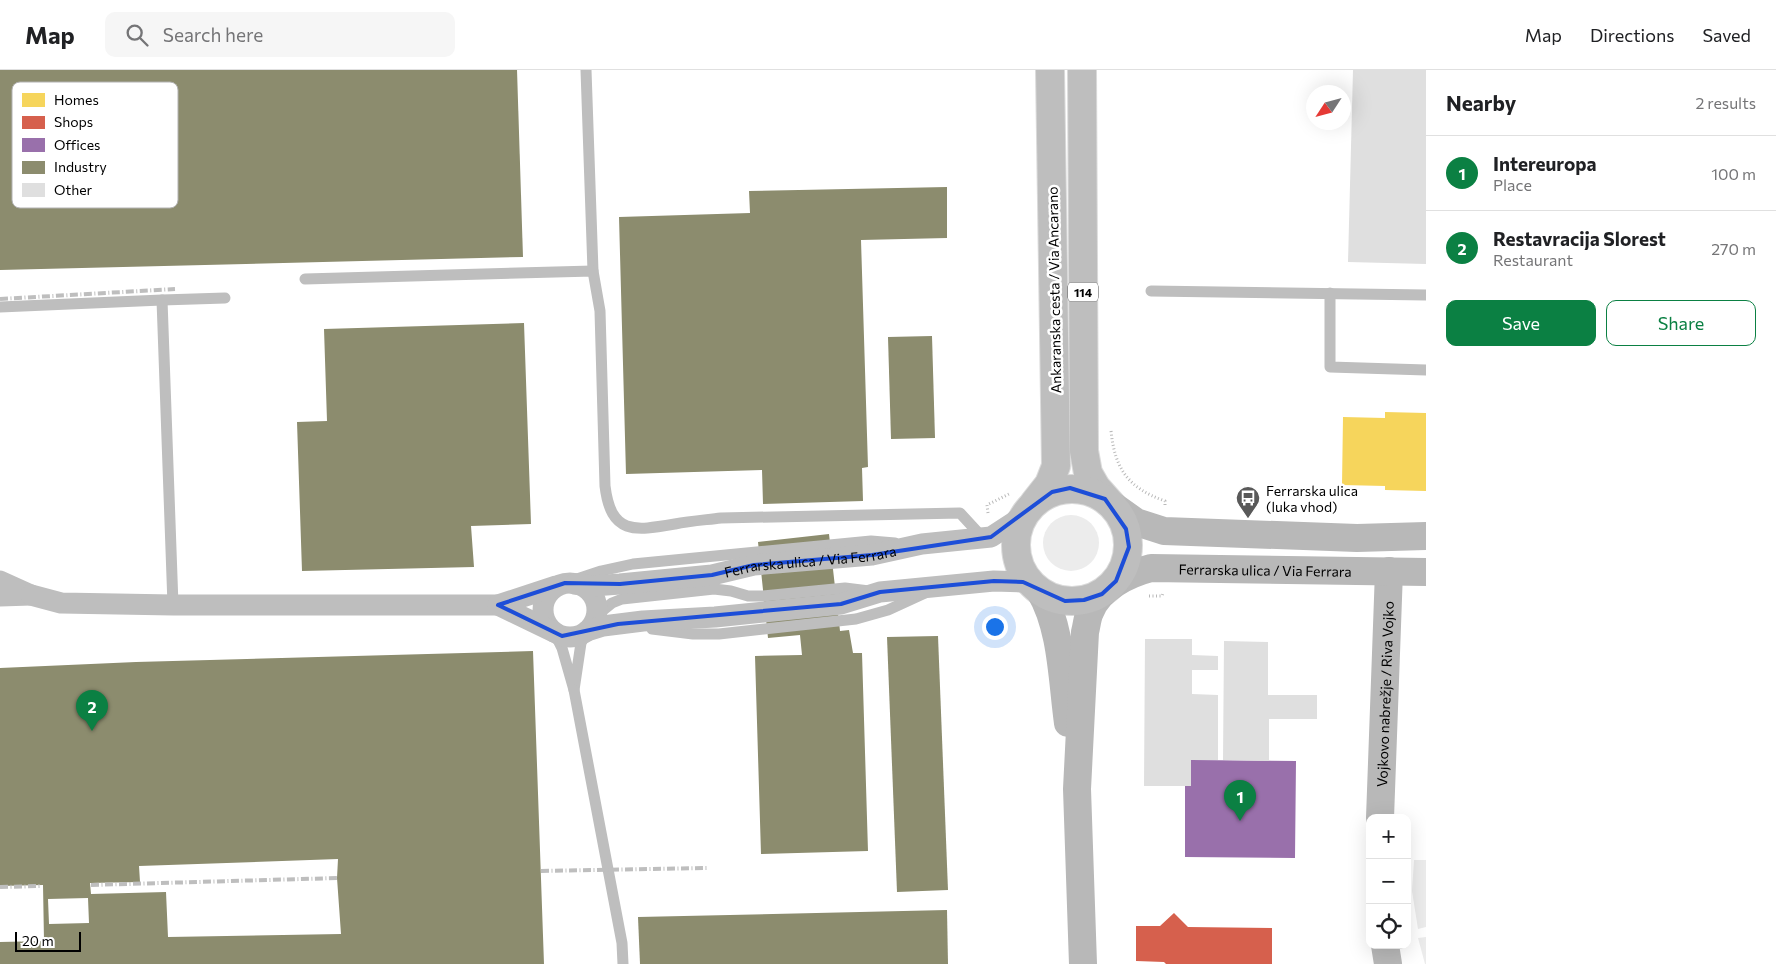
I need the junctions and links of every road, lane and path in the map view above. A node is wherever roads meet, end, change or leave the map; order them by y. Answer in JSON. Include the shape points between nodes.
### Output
{"nodes":[{"id":1,"x":586,"y":70,"type":"edge"},
{"id":2,"x":1050,"y":70,"type":"edge"},
{"id":3,"x":1082,"y":70,"type":"edge"},
{"id":4,"x":593,"y":271,"type":"junction"},
{"id":5,"x":304,"y":279,"type":"dead end"},
{"id":6,"x":1151,"y":291,"type":"dead end"},
{"id":7,"x":1330,"y":293,"type":"junction"},
{"id":8,"x":1426,"y":295,"type":"edge"},
{"id":9,"x":225,"y":298,"type":"dead end"},
{"id":10,"x":162,"y":300,"type":"junction"},
{"id":11,"x":0,"y":307,"type":"edge"},
{"id":12,"x":1426,"y":370,"type":"edge"},
{"id":13,"x":1110,"y":422,"type":"dead end"},
{"id":14,"x":1165,"y":501,"type":"dead end"},
{"id":15,"x":1034,"y":503,"type":"junction"},
{"id":16,"x":1112,"y":505,"type":"junction"},
{"id":17,"x":1426,"y":536,"type":"edge"},
{"id":18,"x":983,"y":538,"type":"junction"},
{"id":19,"x":1389,"y":571,"type":"junction"},
{"id":20,"x":1426,"y":572,"type":"edge"},
{"id":21,"x":0,"y":581,"type":"edge"},
{"id":22,"x":565,"y":584,"type":"junction"},
{"id":23,"x":940,"y":587,"type":"junction"},
{"id":24,"x":1108,"y":588,"type":"junction"},
{"id":25,"x":1040,"y":591,"type":"junction"},
{"id":26,"x":880,"y":592,"type":"junction"},
{"id":27,"x":31,"y":595,"type":"junction"},
{"id":28,"x":0,"y":596,"type":"edge"},
{"id":29,"x":173,"y":605,"type":"junction"},
{"id":30,"x":498,"y":605,"type":"junction"},
{"id":31,"x":592,"y":624,"type":"junction"},
{"id":32,"x":618,"y":624,"type":"junction"},
{"id":33,"x":554,"y":632,"type":"junction"},
{"id":34,"x":574,"y":690,"type":"junction"},
{"id":35,"x":1077,"y":789,"type":"junction"},
{"id":36,"x":1380,"y":814,"type":"edge"},
{"id":37,"x":1386,"y":949,"type":"edge"},
{"id":38,"x":623,"y":964,"type":"edge"},
{"id":39,"x":1083,"y":964,"type":"edge"},
{"id":40,"x":1388,"y":964,"type":"edge"}],
"edges":[{"from":1,"to":4,"type":"lane"},
{"from":2,"to":15,"type":"main road","name":"Ankaranska cesta / Via Ancarano","number":"114","via":[[1056,466],[1049,484]]},
{"from":3,"to":16,"type":"main road","name":"Ankaranska cesta / Via Ancarano","number":"114","via":[[1084,451],[1088,473]]},
{"from":4,"to":5,"type":"lane"},
{"from":4,"to":18,"type":"lane","via":[[600,311],[605,486],[607,500],[618,522],[643,529],[721,518],[960,513]]},
{"from":6,"to":7,"type":"lane"},
{"from":7,"to":8,"type":"lane"},
{"from":7,"to":12,"type":"lane","via":[[1330,367]]},
{"from":9,"to":10,"type":"lane"},
{"from":10,"to":11,"type":"lane"},
{"from":10,"to":29,"type":"lane"},
{"from":13,"to":14,"type":"path","via":[[1113,450],[1129,481],[1147,495]]},
{"from":15,"to":16,"type":"main road","number":"114","via":[[1052,492],[1070,488],[1088,491]]},
{"from":15,"to":18,"type":"street","name":"Ferrarska ulica / Via Ferrara","via":[[1014,522],[991,537]]},
{"from":15,"to":25,"type":"main road","number":"114","via":[[1017,533],[1016,552],[1021,570]]},
{"from":16,"to":17,"type":"street","via":[[1136,522],[1164,531],[1357,538]]},
{"from":16,"to":24,"type":"main road","number":"114","via":[[1126,529],[1129,547],[1125,566],[1116,582]]},
{"from":18,"to":22,"type":"street","name":"Ferrarska ulica / Via Ferrara","via":[[922,544],[872,554],[754,565],[712,574],[593,586]]},
{"from":19,"to":20,"type":"street","name":"Ferrarska ulica / Via Ferrara"},
{"from":19,"to":24,"type":"street","name":"Ferrarska ulica / Via Ferrara","via":[[1151,568],[1134,573]]},
{"from":19,"to":36,"type":"street","name":"Vojkovo nabrežje / Riva Vojko"},
{"from":21,"to":27,"type":"street"},
{"from":22,"to":30,"type":"street"},
{"from":22,"to":31,"type":"street","via":[[582,586],[594,599],[596,607]]},
{"from":22,"to":33,"type":"street","via":[[549,592],[542,608],[547,626]]},
{"from":23,"to":25,"type":"street","via":[[994,581],[1023,582]]},
{"from":23,"to":26,"type":"street"},
{"from":23,"to":32,"type":"lane","via":[[888,610],[856,619],[719,634],[693,634]]},
{"from":24,"to":25,"type":"main road","number":"114","via":[[1102,594],[1084,600],[1065,601]]},
{"from":24,"to":35,"type":"street","via":[[1090,612],[1085,632]]},
{"from":25,"to":35,"type":"street","via":[[1049,606],[1056,630]]},
{"from":26,"to":31,"type":"lane","via":[[844,588],[748,596],[714,589],[622,599],[612,603]]},
{"from":26,"to":32,"type":"street","via":[[841,604]]},
{"from":27,"to":28,"type":"street"},
{"from":27,"to":29,"type":"street","via":[[61,603]]},
{"from":29,"to":30,"type":"street"},
{"from":30,"to":33,"type":"street"},
{"from":31,"to":32,"type":"street"},
{"from":31,"to":33,"type":"street","via":[[579,636],[562,636]]},
{"from":31,"to":34,"type":"lane","via":[[581,643]]},
{"from":33,"to":34,"type":"lane"},
{"from":34,"to":38,"type":"lane","via":[[622,943]]},
{"from":35,"to":39,"type":"street"},
{"from":37,"to":40,"type":"street"}]}
